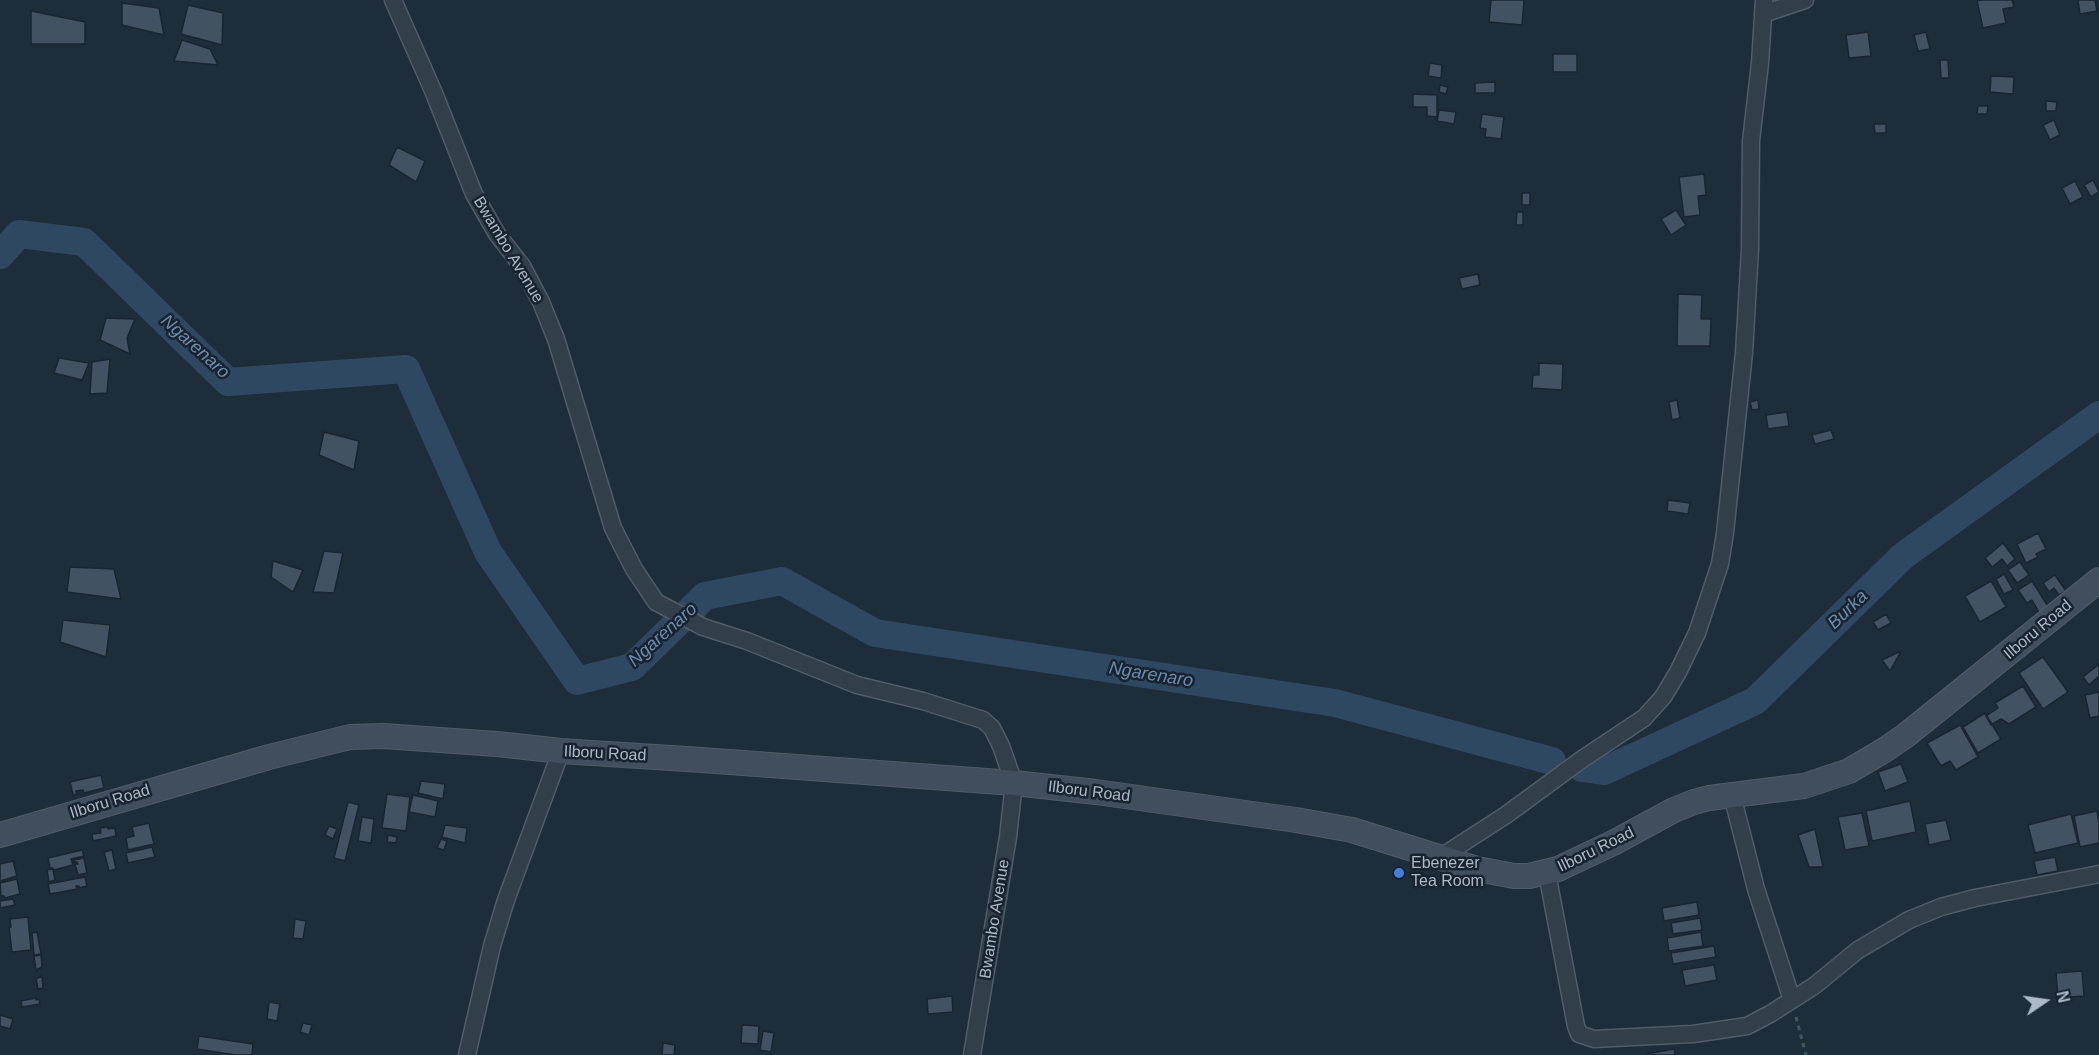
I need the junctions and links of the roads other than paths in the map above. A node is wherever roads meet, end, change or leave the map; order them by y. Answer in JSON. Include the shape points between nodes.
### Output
{"nodes":[{"id":1,"x":393,"y":0,"type":"edge"},
{"id":2,"x":1805,"y":0,"type":"edge"},
{"id":3,"x":1764,"y":7,"type":"edge"},
{"id":4,"x":2099,"y":580,"type":"edge"},
{"id":5,"x":561,"y":752,"type":"junction"},
{"id":6,"x":1014,"y":783,"type":"junction"},
{"id":7,"x":1732,"y":795,"type":"junction"},
{"id":8,"x":0,"y":835,"type":"edge"},
{"id":9,"x":1441,"y":856,"type":"junction"},
{"id":10,"x":1547,"y":873,"type":"junction"},
{"id":11,"x":2099,"y":874,"type":"edge"},
{"id":12,"x":1792,"y":1000,"type":"junction"},
{"id":13,"x":467,"y":1055,"type":"edge"},
{"id":14,"x":972,"y":1055,"type":"edge"}],
"edges":[{"from":1,"to":6,"type":"street","name":"Bwambo Avenue","via":[[474,194],[541,302],[556,339],[613,528],[656,602],[703,627],[857,685],[983,720],[993,728]]},
{"from":2,"to":3,"type":"street"},
{"from":3,"to":9,"type":"street","via":[[1751,141],[1744,352],[1725,533],[1720,564],[1697,633],[1663,697],[1644,718]]},
{"from":4,"to":7,"type":"street","name":"Ilboru Road","via":[[1883,752],[1836,777],[1803,786]]},
{"from":5,"to":6,"type":"street","name":"Ilboru Road"},
{"from":5,"to":8,"type":"street","name":"Ilboru Road","via":[[427,738],[350,737],[205,774]]},
{"from":5,"to":13,"type":"street","via":[[506,900]]},
{"from":6,"to":9,"type":"street","name":"Ilboru Road","via":[[1296,820],[1353,830]]},
{"from":6,"to":14,"type":"street","name":"Bwambo Avenue"},
{"from":7,"to":10,"type":"street","name":"Ilboru Road","via":[[1674,810]]},
{"from":7,"to":12,"type":"street","via":[[1756,889]]},
{"from":9,"to":10,"type":"street","name":"Ilboru Road","via":[[1514,876]]},
{"from":10,"to":12,"type":"street","via":[[1579,1034],[1594,1039],[1693,1034],[1747,1026]]},
{"from":11,"to":12,"type":"street","via":[[1941,907],[1858,950]]}]}
